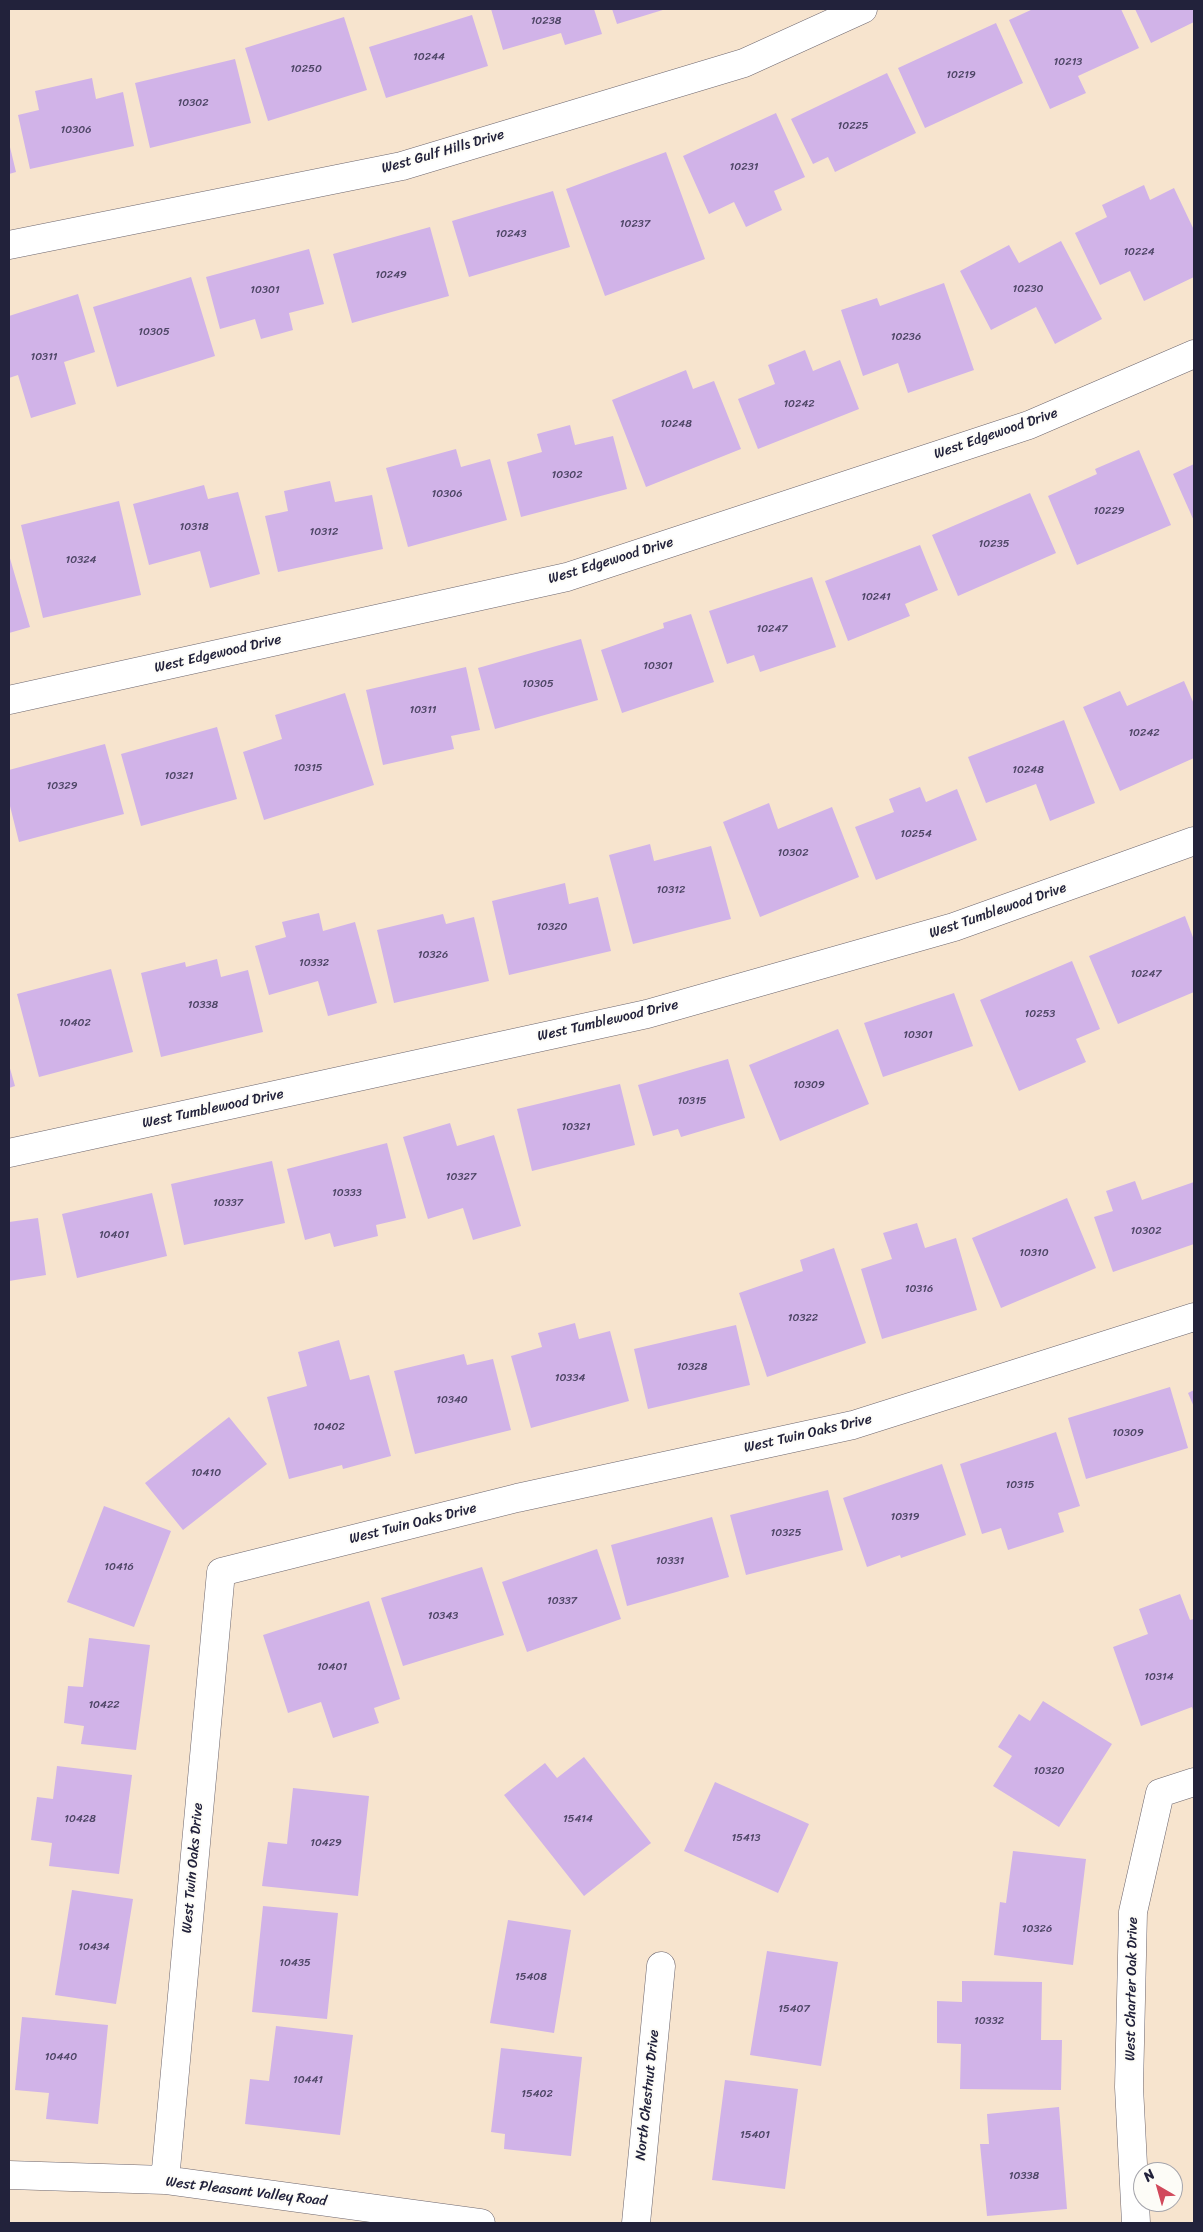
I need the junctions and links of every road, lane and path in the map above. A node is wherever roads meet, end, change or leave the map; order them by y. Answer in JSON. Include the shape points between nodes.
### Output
{"nodes":[{"id":1,"x":863,"y":9,"type":"edge"},
{"id":2,"x":9,"y":245,"type":"edge"},
{"id":3,"x":1194,"y":354,"type":"edge"},
{"id":4,"x":9,"y":700,"type":"edge"},
{"id":5,"x":1194,"y":841,"type":"edge"},
{"id":6,"x":9,"y":1153,"type":"edge"},
{"id":7,"x":1194,"y":1317,"type":"edge"},
{"id":8,"x":1194,"y":1782,"type":"edge"},
{"id":9,"x":661,"y":1966,"type":"dead end"},
{"id":10,"x":9,"y":2175,"type":"edge"},
{"id":11,"x":165,"y":2180,"type":"junction"},
{"id":12,"x":481,"y":2223,"type":"edge"},
{"id":13,"x":636,"y":2223,"type":"edge"},
{"id":14,"x":1136,"y":2223,"type":"edge"}],
"edges":[{"from":1,"to":2,"type":"street","name":"West Gulf Hills Drive","via":[[744,63],[402,166]]},
{"from":3,"to":4,"type":"street","name":"West Edgewood Drive","via":[[1029,425],[567,577]]},
{"from":5,"to":6,"type":"street","name":"West Tumblewood Drive","via":[[954,927],[647,1014]]},
{"from":7,"to":11,"type":"street","name":"West Twin Oaks Drive","via":[[853,1426],[517,1498],[220,1572]]},
{"from":8,"to":14,"type":"street","name":"West Charter Oak Drive","via":[[1160,1793],[1133,1912],[1129,2087]]},
{"from":9,"to":13,"type":"street","name":"North Chestnut Drive"},
{"from":10,"to":11,"type":"street","name":"West Pleasant Valley Road"},
{"from":11,"to":12,"type":"street","name":"West Pleasant Valley Road"}]}
